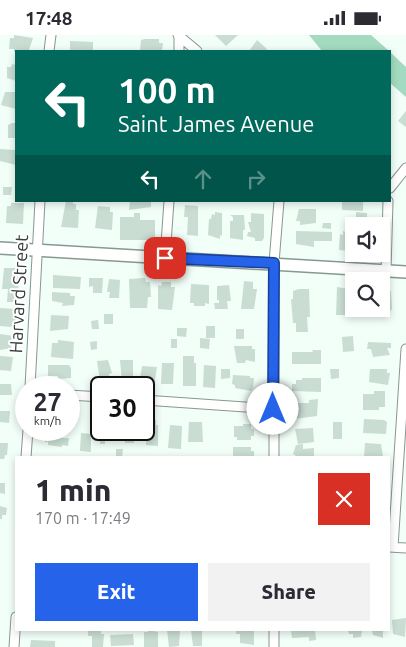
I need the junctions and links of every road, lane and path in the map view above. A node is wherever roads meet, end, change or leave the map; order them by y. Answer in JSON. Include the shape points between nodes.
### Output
{"nodes":[{"id":1,"x":51,"y":35,"type":"edge"},
{"id":2,"x":179,"y":36,"type":"edge"},
{"id":3,"x":49,"y":50,"type":"edge"},
{"id":4,"x":178,"y":50,"type":"edge"},
{"id":5,"x":197,"y":50,"type":"edge"},
{"id":6,"x":406,"y":168,"type":"edge"},
{"id":7,"x":391,"y":187,"type":"edge"},
{"id":8,"x":40,"y":202,"type":"edge"},
{"id":9,"x":169,"y":202,"type":"edge"},
{"id":10,"x":279,"y":202,"type":"edge"},
{"id":11,"x":388,"y":202,"type":"edge"},
{"id":12,"x":0,"y":248,"type":"edge"},
{"id":13,"x":36,"y":250,"type":"junction"},
{"id":14,"x":165,"y":258,"type":"junction"},
{"id":15,"x":274,"y":263,"type":"junction"},
{"id":16,"x":386,"y":271,"type":"junction"},
{"id":17,"x":406,"y":272,"type":"edge"},
{"id":18,"x":406,"y":349,"type":"edge"},
{"id":19,"x":30,"y":376,"type":"edge"},
{"id":20,"x":155,"y":401,"type":"edge"},
{"id":21,"x":273,"y":409,"type":"junction"},
{"id":22,"x":27,"y":441,"type":"edge"},
{"id":23,"x":26,"y":456,"type":"edge"},
{"id":24,"x":274,"y":456,"type":"edge"},
{"id":25,"x":391,"y":547,"type":"edge"},
{"id":26,"x":406,"y":548,"type":"edge"},
{"id":27,"x":15,"y":631,"type":"edge"},
{"id":28,"x":274,"y":631,"type":"edge"},
{"id":29,"x":14,"y":647,"type":"edge"},
{"id":30,"x":274,"y":647,"type":"edge"}],
"edges":[{"from":1,"to":3,"type":"street"},
{"from":2,"to":4,"type":"street"},
{"from":2,"to":5,"type":"street"},
{"from":6,"to":7,"type":"street"},
{"from":8,"to":13,"type":"street","name":"Harvard Street"},
{"from":9,"to":14,"type":"street"},
{"from":10,"to":15,"type":"street"},
{"from":11,"to":16,"type":"street"},
{"from":12,"to":13,"type":"main road"},
{"from":13,"to":14,"type":"main road"},
{"from":13,"to":19,"type":"street","name":"Harvard Street"},
{"from":14,"to":15,"type":"main road"},
{"from":15,"to":16,"type":"main road"},
{"from":15,"to":21,"type":"street"},
{"from":16,"to":17,"type":"main road"},
{"from":18,"to":25,"type":"street"},
{"from":20,"to":21,"type":"street"},
{"from":21,"to":24,"type":"street"},
{"from":22,"to":23,"type":"street"},
{"from":25,"to":26,"type":"street"},
{"from":27,"to":29,"type":"street"},
{"from":28,"to":30,"type":"street"}]}
